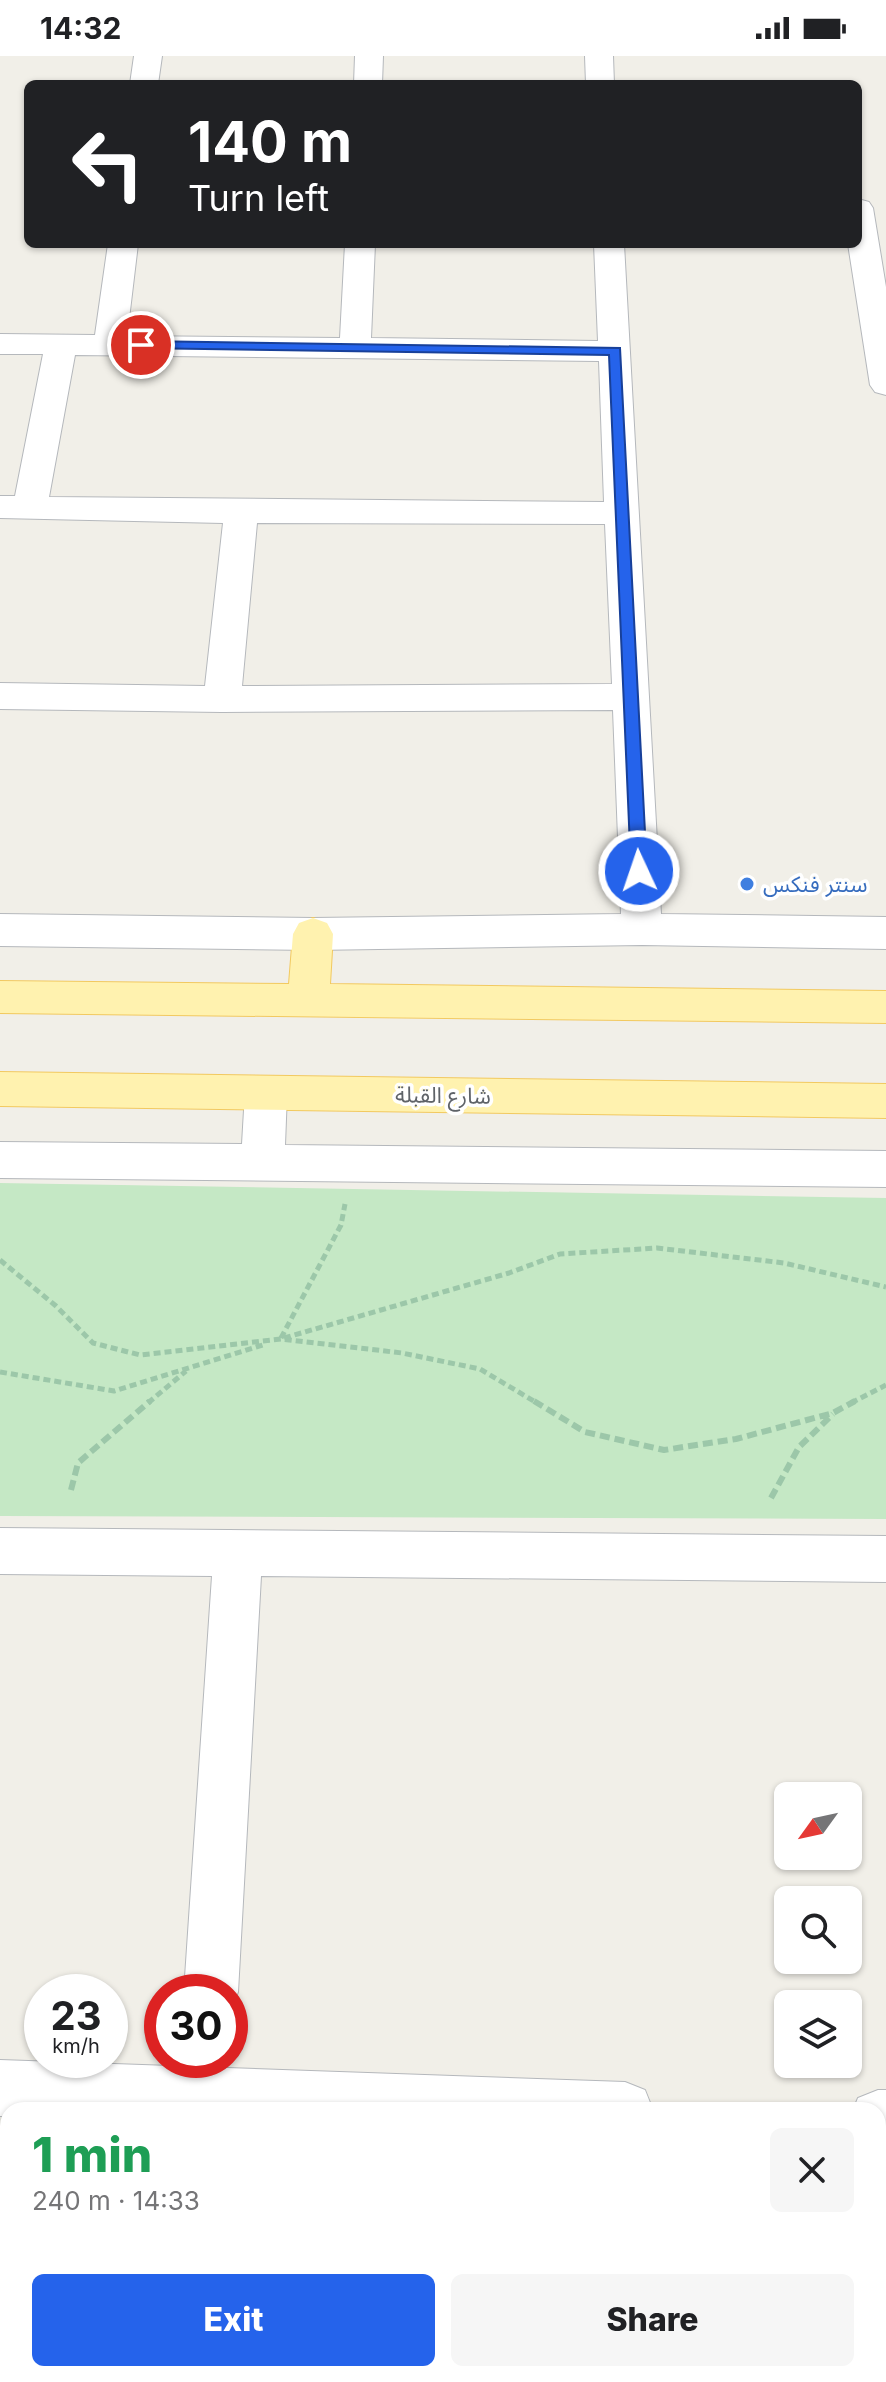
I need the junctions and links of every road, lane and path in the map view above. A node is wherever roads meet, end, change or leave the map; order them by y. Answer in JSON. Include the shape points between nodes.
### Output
{"nodes":[{"id":1,"x":148,"y":56,"type":"edge"},
{"id":2,"x":369,"y":56,"type":"edge"},
{"id":3,"x":599,"y":56,"type":"edge"},
{"id":4,"x":145,"y":80,"type":"edge"},
{"id":5,"x":368,"y":80,"type":"edge"},
{"id":6,"x":600,"y":80,"type":"edge"},
{"id":7,"x":886,"y":203,"type":"edge"},
{"id":8,"x":862,"y":205,"type":"edge"},
{"id":9,"x":862,"y":231,"type":"edge"},
{"id":10,"x":122,"y":248,"type":"edge"},
{"id":11,"x":360,"y":248,"type":"edge"},
{"id":12,"x":609,"y":248,"type":"edge"},
{"id":13,"x":0,"y":344,"type":"edge"},
{"id":14,"x":61,"y":344,"type":"junction"},
{"id":15,"x":110,"y":345,"type":"junction"},
{"id":16,"x":355,"y":348,"type":"junction"},
{"id":17,"x":616,"y":351,"type":"junction"},
{"id":18,"x":886,"y":385,"type":"edge"},
{"id":19,"x":15,"y":507,"type":"edge"},
{"id":20,"x":241,"y":512,"type":"junction"},
{"id":21,"x":621,"y":513,"type":"junction"},
{"id":22,"x":0,"y":696,"type":"edge"},
{"id":23,"x":630,"y":697,"type":"junction"},
{"id":24,"x":222,"y":699,"type":"junction"},
{"id":25,"x":642,"y":929,"type":"junction"},
{"id":26,"x":0,"y":930,"type":"edge"},
{"id":27,"x":886,"y":933,"type":"edge"},
{"id":28,"x":313,"y":934,"type":"junction"},
{"id":29,"x":0,"y":997,"type":"edge"},
{"id":30,"x":308,"y":1000,"type":"junction"},
{"id":31,"x":886,"y":1007,"type":"edge"},
{"id":32,"x":0,"y":1089,"type":"edge"},
{"id":33,"x":266,"y":1093,"type":"junction"},
{"id":34,"x":886,"y":1101,"type":"edge"},
{"id":35,"x":0,"y":1160,"type":"edge"},
{"id":36,"x":263,"y":1163,"type":"junction"},
{"id":37,"x":353,"y":1164,"type":"junction"},
{"id":38,"x":886,"y":1169,"type":"edge"},
{"id":39,"x":0,"y":1260,"type":"edge"},
{"id":40,"x":886,"y":1287,"type":"edge"},
{"id":41,"x":281,"y":1339,"type":"junction"},
{"id":42,"x":189,"y":1368,"type":"junction"},
{"id":43,"x":0,"y":1372,"type":"edge"},
{"id":44,"x":886,"y":1385,"type":"edge"},
{"id":45,"x":833,"y":1413,"type":"junction"},
{"id":46,"x":71,"y":1490,"type":"dead end"},
{"id":47,"x":771,"y":1498,"type":"dead end"},
{"id":48,"x":0,"y":1551,"type":"edge"},
{"id":49,"x":238,"y":1553,"type":"junction"},
{"id":50,"x":886,"y":1559,"type":"edge"},
{"id":51,"x":212,"y":1974,"type":"edge"},
{"id":52,"x":0,"y":2088,"type":"edge"},
{"id":53,"x":205,"y":2089,"type":"edge"},
{"id":54,"x":465,"y":2102,"type":"edge"}],
"edges":[{"from":1,"to":4,"type":"street"},
{"from":2,"to":5,"type":"street"},
{"from":3,"to":6,"type":"street"},
{"from":7,"to":8,"type":"street"},
{"from":9,"to":18,"type":"street"},
{"from":10,"to":15,"type":"street"},
{"from":11,"to":16,"type":"street"},
{"from":12,"to":17,"type":"street"},
{"from":13,"to":14,"type":"street"},
{"from":14,"to":15,"type":"street"},
{"from":14,"to":19,"type":"street"},
{"from":15,"to":16,"type":"street"},
{"from":16,"to":17,"type":"street"},
{"from":17,"to":21,"type":"street"},
{"from":19,"to":20,"type":"street"},
{"from":20,"to":21,"type":"street"},
{"from":20,"to":24,"type":"street"},
{"from":21,"to":23,"type":"street"},
{"from":22,"to":24,"type":"street"},
{"from":23,"to":24,"type":"street"},
{"from":23,"to":25,"type":"street"},
{"from":25,"to":27,"type":"street"},
{"from":25,"to":28,"type":"street"},
{"from":26,"to":28,"type":"street"},
{"from":28,"to":30,"type":"main road"},
{"from":29,"to":30,"type":"main road"},
{"from":30,"to":31,"type":"main road"},
{"from":32,"to":33,"type":"main road","name":"شارع القبلة"},
{"from":33,"to":34,"type":"main road","name":"شارع القبلة"},
{"from":33,"to":36,"type":"street"},
{"from":35,"to":36,"type":"street"},
{"from":36,"to":37,"type":"street"},
{"from":37,"to":38,"type":"street"},
{"from":37,"to":41,"type":"path","via":[[341,1225]]},
{"from":39,"to":41,"type":"path","via":[[93,1343],[140,1355]]},
{"from":40,"to":41,"type":"path","via":[[784,1263],[657,1248],[560,1254]]},
{"from":41,"to":42,"type":"path"},
{"from":41,"to":45,"type":"path","via":[[402,1353],[480,1369],[585,1432],[664,1450],[736,1439]]},
{"from":42,"to":43,"type":"path","via":[[114,1391]]},
{"from":42,"to":46,"type":"path","via":[[78,1463]]},
{"from":44,"to":45,"type":"path"},
{"from":45,"to":47,"type":"path","via":[[799,1447]]},
{"from":48,"to":49,"type":"street"},
{"from":49,"to":50,"type":"street"},
{"from":49,"to":51,"type":"street"},
{"from":52,"to":53,"type":"street"},
{"from":53,"to":54,"type":"street"}]}
